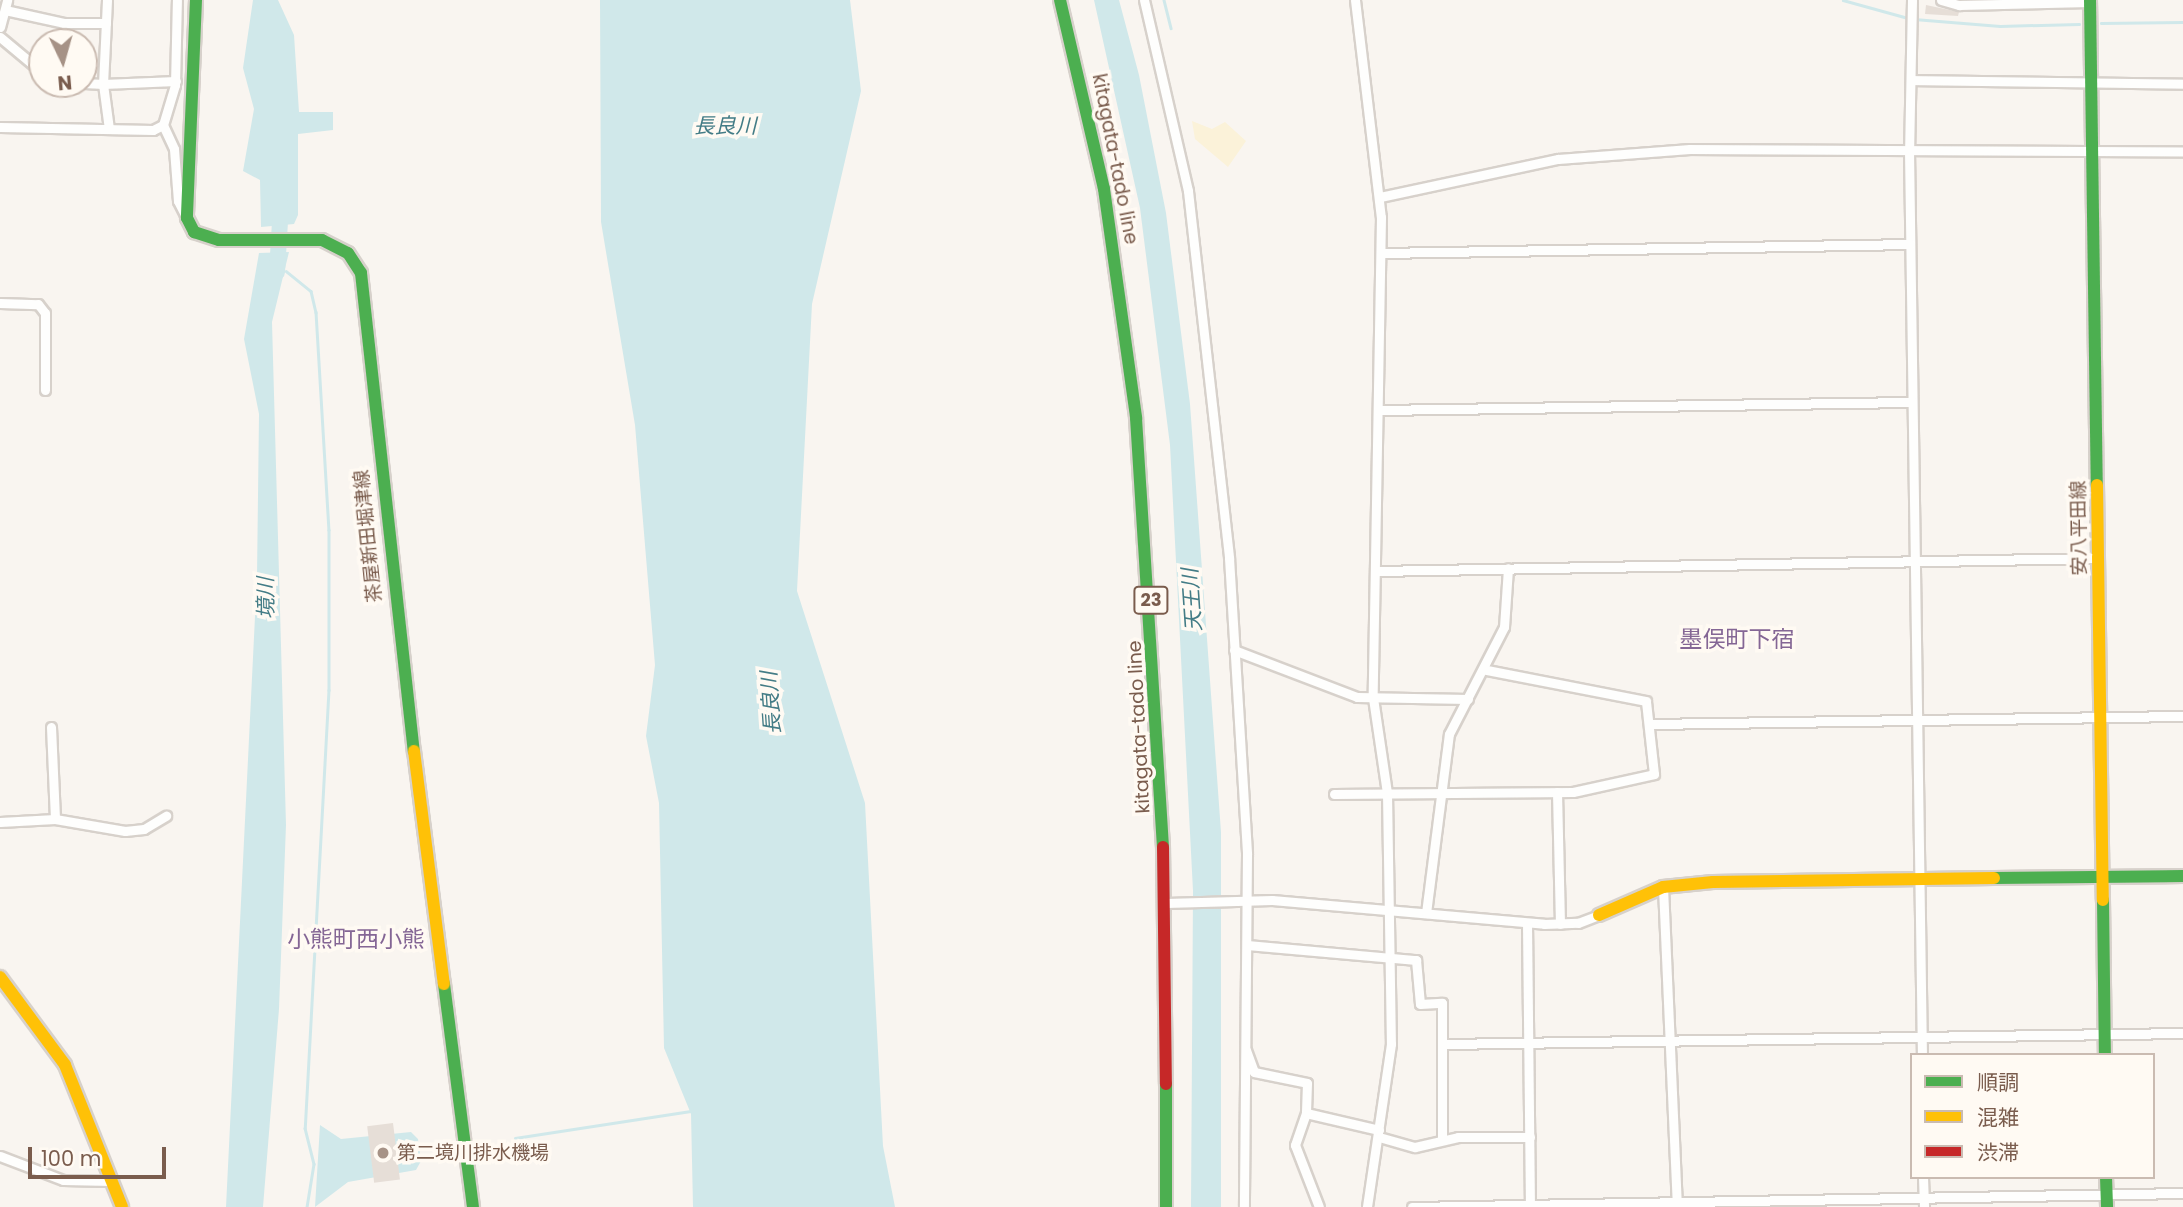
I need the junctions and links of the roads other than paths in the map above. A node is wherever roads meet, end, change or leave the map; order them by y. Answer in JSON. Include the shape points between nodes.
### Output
{"nodes":[{"id":1,"x":107,"y":0,"type":"edge"},
{"id":2,"x":177,"y":0,"type":"edge"},
{"id":3,"x":196,"y":0,"type":"edge"},
{"id":4,"x":1060,"y":0,"type":"edge"},
{"id":5,"x":1144,"y":0,"type":"edge"},
{"id":6,"x":1355,"y":0,"type":"edge"},
{"id":7,"x":1912,"y":0,"type":"edge"},
{"id":8,"x":1941,"y":0,"type":"edge"},
{"id":9,"x":2090,"y":1,"type":"edge"},
{"id":10,"x":6,"y":5,"type":"edge"},
{"id":11,"x":106,"y":23,"type":"junction"},
{"id":12,"x":0,"y":27,"type":"edge"},
{"id":13,"x":0,"y":37,"type":"edge"},
{"id":14,"x":28,"y":60,"type":"edge"},
{"id":15,"x":1910,"y":80,"type":"junction"},
{"id":16,"x":176,"y":81,"type":"junction"},
{"id":17,"x":98,"y":84,"type":"edge"},
{"id":18,"x":103,"y":84,"type":"junction"},
{"id":19,"x":2183,"y":84,"type":"edge"},
{"id":20,"x":2091,"y":85,"type":"junction"},
{"id":21,"x":163,"y":125,"type":"junction"},
{"id":22,"x":0,"y":127,"type":"edge"},
{"id":23,"x":109,"y":129,"type":"junction"},
{"id":24,"x":1909,"y":150,"type":"junction"},
{"id":25,"x":2091,"y":151,"type":"junction"},
{"id":26,"x":2183,"y":152,"type":"edge"},
{"id":27,"x":1381,"y":197,"type":"junction"},
{"id":28,"x":187,"y":218,"type":"junction"},
{"id":29,"x":1910,"y":244,"type":"junction"},
{"id":30,"x":1381,"y":253,"type":"junction"},
{"id":31,"x":0,"y":303,"type":"edge"},
{"id":32,"x":45,"y":390,"type":"dead end"},
{"id":33,"x":1912,"y":402,"type":"junction"},
{"id":34,"x":1378,"y":410,"type":"junction"},
{"id":35,"x":2099,"y":558,"type":"junction"},
{"id":36,"x":1915,"y":561,"type":"junction"},
{"id":37,"x":1508,"y":568,"type":"junction"},
{"id":38,"x":1375,"y":571,"type":"junction"},
{"id":39,"x":1234,"y":650,"type":"junction"},
{"id":40,"x":1486,"y":670,"type":"junction"},
{"id":41,"x":1373,"y":698,"type":"junction"},
{"id":42,"x":1468,"y":699,"type":"junction"},
{"id":43,"x":2183,"y":716,"type":"edge"},
{"id":44,"x":2101,"y":717,"type":"junction"},
{"id":45,"x":1917,"y":719,"type":"junction"},
{"id":46,"x":1648,"y":724,"type":"junction"},
{"id":47,"x":51,"y":727,"type":"dead end"},
{"id":48,"x":1441,"y":792,"type":"junction"},
{"id":49,"x":1557,"y":792,"type":"junction"},
{"id":50,"x":1387,"y":793,"type":"junction"},
{"id":51,"x":1334,"y":794,"type":"dead end"},
{"id":52,"x":166,"y":816,"type":"dead end"},
{"id":53,"x":55,"y":819,"type":"junction"},
{"id":54,"x":0,"y":822,"type":"edge"},
{"id":55,"x":2183,"y":876,"type":"edge"},
{"id":56,"x":2103,"y":877,"type":"junction"},
{"id":57,"x":1920,"y":879,"type":"junction"},
{"id":58,"x":1663,"y":887,"type":"junction"},
{"id":59,"x":1242,"y":899,"type":"junction"},
{"id":60,"x":1172,"y":902,"type":"junction"},
{"id":61,"x":1387,"y":911,"type":"junction"},
{"id":62,"x":1426,"y":913,"type":"junction"},
{"id":63,"x":1600,"y":915,"type":"joint"},
{"id":64,"x":1527,"y":923,"type":"junction"},
{"id":65,"x":1560,"y":924,"type":"junction"},
{"id":66,"x":1247,"y":945,"type":"junction"},
{"id":67,"x":1387,"y":958,"type":"junction"},
{"id":68,"x":2,"y":984,"type":"edge"},
{"id":69,"x":2183,"y":1033,"type":"edge"},
{"id":70,"x":2105,"y":1035,"type":"junction"},
{"id":71,"x":1922,"y":1038,"type":"junction"},
{"id":72,"x":1671,"y":1041,"type":"junction"},
{"id":73,"x":1531,"y":1043,"type":"junction"},
{"id":74,"x":1443,"y":1044,"type":"junction"},
{"id":75,"x":1244,"y":1048,"type":"junction"},
{"id":76,"x":1922,"y":1053,"type":"edge"},
{"id":77,"x":2105,"y":1053,"type":"edge"},
{"id":78,"x":1306,"y":1113,"type":"junction"},
{"id":79,"x":1379,"y":1133,"type":"junction"},
{"id":80,"x":1530,"y":1137,"type":"junction"},
{"id":81,"x":1442,"y":1139,"type":"junction"},
{"id":82,"x":0,"y":1156,"type":"edge"},
{"id":83,"x":1923,"y":1179,"type":"edge"},
{"id":84,"x":2106,"y":1179,"type":"edge"},
{"id":85,"x":111,"y":1181,"type":"junction"},
{"id":86,"x":2183,"y":1193,"type":"edge"},
{"id":87,"x":2107,"y":1201,"type":"edge"},
{"id":88,"x":1924,"y":1202,"type":"edge"},
{"id":89,"x":1677,"y":1203,"type":"edge"},
{"id":90,"x":1530,"y":1204,"type":"edge"},
{"id":91,"x":122,"y":1207,"type":"edge"},
{"id":92,"x":473,"y":1207,"type":"edge"},
{"id":93,"x":1166,"y":1207,"type":"edge"},
{"id":94,"x":1244,"y":1207,"type":"edge"},
{"id":95,"x":1319,"y":1207,"type":"edge"},
{"id":96,"x":1367,"y":1207,"type":"edge"},
{"id":97,"x":1412,"y":1207,"type":"edge"}],
"edges":[{"from":1,"to":11,"type":"street"},
{"from":2,"to":16,"type":"street"},
{"from":3,"to":28,"type":"main road"},
{"from":4,"to":60,"type":"main road","name":"kitagata-tado line","number":"23","via":[[1104,189],[1136,418]]},
{"from":5,"to":39,"type":"street","via":[[1191,217],[1219,443]]},
{"from":6,"to":27,"type":"street"},
{"from":7,"to":15,"type":"street"},
{"from":8,"to":9,"type":"street","via":[[1959,5]]},
{"from":9,"to":20,"type":"main road","name":"安八平田線"},
{"from":10,"to":11,"type":"street","via":[[64,23]]},
{"from":10,"to":12,"type":"street"},
{"from":11,"to":18,"type":"street"},
{"from":13,"to":14,"type":"street"},
{"from":15,"to":20,"type":"street"},
{"from":15,"to":24,"type":"street"},
{"from":16,"to":18,"type":"street"},
{"from":16,"to":21,"type":"street"},
{"from":17,"to":18,"type":"street"},
{"from":18,"to":23,"type":"street"},
{"from":19,"to":20,"type":"street"},
{"from":20,"to":25,"type":"main road","name":"安八平田線"},
{"from":21,"to":23,"type":"street","via":[[153,130]]},
{"from":21,"to":28,"type":"street","via":[[174,149],[178,201]]},
{"from":22,"to":23,"type":"street"},
{"from":24,"to":25,"type":"street"},
{"from":24,"to":27,"type":"street","via":[[1690,149],[1558,159]]},
{"from":24,"to":29,"type":"street"},
{"from":25,"to":26,"type":"street"},
{"from":25,"to":35,"type":"main road","name":"安八平田線"},
{"from":27,"to":30,"type":"street"},
{"from":28,"to":92,"type":"main road","name":"茶屋新田堀津線","via":[[205,238],[303,240],[340,246],[359,267],[364,284],[382,498]]},
{"from":29,"to":30,"type":"street"},
{"from":29,"to":33,"type":"street"},
{"from":30,"to":34,"type":"street"},
{"from":31,"to":32,"type":"street","via":[[38,304],[44,313]]},
{"from":33,"to":34,"type":"street"},
{"from":33,"to":36,"type":"street"},
{"from":34,"to":38,"type":"street"},
{"from":35,"to":36,"type":"street"},
{"from":35,"to":44,"type":"main road","name":"安八平田線"},
{"from":36,"to":37,"type":"street"},
{"from":36,"to":45,"type":"street"},
{"from":37,"to":38,"type":"street"},
{"from":37,"to":40,"type":"street","via":[[1508,614]]},
{"from":38,"to":41,"type":"street"},
{"from":39,"to":41,"type":"street","via":[[1357,697]]},
{"from":39,"to":59,"type":"street"},
{"from":40,"to":42,"type":"street"},
{"from":40,"to":46,"type":"street","via":[[1527,682],[1639,698],[1646,701]]},
{"from":41,"to":42,"type":"street"},
{"from":41,"to":50,"type":"street"},
{"from":42,"to":48,"type":"street","via":[[1450,734]]},
{"from":43,"to":44,"type":"street"},
{"from":44,"to":45,"type":"street"},
{"from":44,"to":56,"type":"main road","name":"安八平田線"},
{"from":45,"to":46,"type":"street"},
{"from":45,"to":57,"type":"street"},
{"from":46,"to":49,"type":"street","via":[[1650,778]]},
{"from":47,"to":53,"type":"street"},
{"from":48,"to":49,"type":"street"},
{"from":48,"to":50,"type":"street"},
{"from":48,"to":62,"type":"street"},
{"from":49,"to":65,"type":"street"},
{"from":50,"to":51,"type":"street"},
{"from":50,"to":61,"type":"street"},
{"from":52,"to":53,"type":"street","via":[[144,830],[125,831]]},
{"from":53,"to":54,"type":"street"},
{"from":55,"to":56,"type":"main road"},
{"from":56,"to":57,"type":"main road"},
{"from":56,"to":70,"type":"main road","name":"安八平田線"},
{"from":57,"to":58,"type":"main road"},
{"from":57,"to":71,"type":"street"},
{"from":58,"to":63,"type":"main road"},
{"from":58,"to":72,"type":"street"},
{"from":59,"to":60,"type":"street"},
{"from":59,"to":61,"type":"street"},
{"from":59,"to":66,"type":"street"},
{"from":60,"to":93,"type":"main road","name":"kitagata-tado line","number":"23"},
{"from":61,"to":62,"type":"street"},
{"from":61,"to":67,"type":"street"},
{"from":62,"to":64,"type":"street"},
{"from":63,"to":65,"type":"street"},
{"from":64,"to":65,"type":"street"},
{"from":64,"to":73,"type":"street"},
{"from":66,"to":67,"type":"street"},
{"from":66,"to":75,"type":"street"},
{"from":67,"to":74,"type":"street","via":[[1416,960],[1420,1003],[1443,1003]]},
{"from":67,"to":79,"type":"street","via":[[1390,1079]]},
{"from":68,"to":85,"type":"main road","via":[[65,1065]]},
{"from":69,"to":70,"type":"street"},
{"from":70,"to":71,"type":"street"},
{"from":70,"to":77,"type":"main road","name":"安八平田線"},
{"from":71,"to":72,"type":"street"},
{"from":71,"to":76,"type":"street"},
{"from":72,"to":73,"type":"street"},
{"from":72,"to":89,"type":"street"},
{"from":73,"to":74,"type":"street"},
{"from":73,"to":80,"type":"street"},
{"from":74,"to":81,"type":"street"},
{"from":75,"to":78,"type":"street","via":[[1254,1072],[1307,1083]]},
{"from":75,"to":94,"type":"street"},
{"from":78,"to":79,"type":"street"},
{"from":78,"to":95,"type":"street","via":[[1296,1145]]},
{"from":79,"to":81,"type":"street","via":[[1415,1147]]},
{"from":79,"to":96,"type":"street"},
{"from":80,"to":81,"type":"street"},
{"from":80,"to":90,"type":"street"},
{"from":82,"to":85,"type":"street","via":[[62,1180]]},
{"from":83,"to":88,"type":"street"},
{"from":84,"to":87,"type":"main road"},
{"from":85,"to":91,"type":"main road"},
{"from":86,"to":87,"type":"street"},
{"from":87,"to":88,"type":"street"},
{"from":88,"to":89,"type":"street"},
{"from":89,"to":90,"type":"street"},
{"from":90,"to":97,"type":"street"}]}
